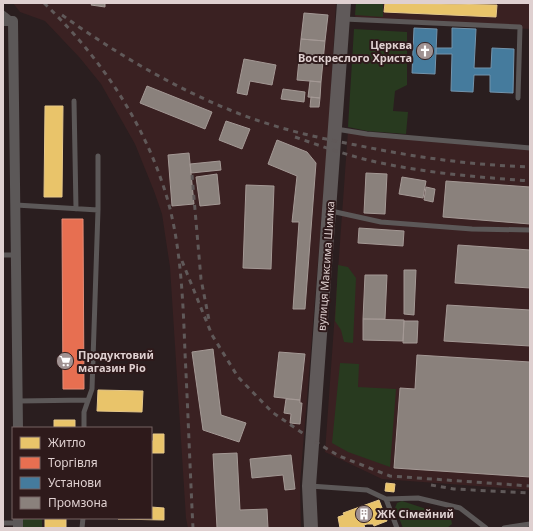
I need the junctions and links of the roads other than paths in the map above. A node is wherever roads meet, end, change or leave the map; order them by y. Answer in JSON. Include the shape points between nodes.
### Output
{"nodes":[{"id":1,"x":344,"y":3,"type":"edge"},
{"id":2,"x":3,"y":13,"type":"edge"},
{"id":3,"x":343,"y":19,"type":"junction"},
{"id":4,"x":8,"y":21,"type":"edge"},
{"id":5,"x":518,"y":98,"type":"dead end"},
{"id":6,"x":74,"y":101,"type":"dead end"},
{"id":7,"x":335,"y":129,"type":"junction"},
{"id":8,"x":530,"y":148,"type":"edge"},
{"id":9,"x":98,"y":156,"type":"dead end"},
{"id":10,"x":16,"y":205,"type":"junction"},
{"id":11,"x":76,"y":208,"type":"junction"},
{"id":12,"x":98,"y":210,"type":"junction"},
{"id":13,"x":330,"y":211,"type":"junction"},
{"id":14,"x":530,"y":230,"type":"edge"},
{"id":15,"x":3,"y":254,"type":"edge"},
{"id":16,"x":17,"y":255,"type":"junction"},
{"id":17,"x":88,"y":400,"type":"junction"},
{"id":18,"x":19,"y":401,"type":"junction"},
{"id":19,"x":18,"y":427,"type":"edge"},
{"id":20,"x":84,"y":427,"type":"edge"},
{"id":21,"x":309,"y":486,"type":"junction"},
{"id":22,"x":386,"y":499,"type":"junction"},
{"id":23,"x":3,"y":523,"type":"edge"},
{"id":24,"x":18,"y":523,"type":"edge"},
{"id":25,"x":530,"y":524,"type":"edge"},
{"id":26,"x":311,"y":528,"type":"edge"},
{"id":27,"x":397,"y":528,"type":"edge"},
{"id":28,"x":486,"y":528,"type":"edge"},
{"id":29,"x":504,"y":528,"type":"edge"}],
"edges":[{"from":1,"to":3,"type":"main road","name":"вулиця Максима Шимка"},
{"from":2,"to":4,"type":"lane"},
{"from":3,"to":5,"type":"lane","via":[[520,27]]},
{"from":3,"to":7,"type":"main road","name":"вулиця Максима Шимка"},
{"from":4,"to":10,"type":"street"},
{"from":6,"to":11,"type":"lane"},
{"from":7,"to":8,"type":"lane"},
{"from":7,"to":13,"type":"main road","name":"вулиця Максима Шимка"},
{"from":9,"to":12,"type":"lane"},
{"from":10,"to":11,"type":"lane"},
{"from":10,"to":16,"type":"street"},
{"from":11,"to":12,"type":"lane"},
{"from":12,"to":17,"type":"lane","via":[[92,389]]},
{"from":13,"to":14,"type":"lane","via":[[381,222]]},
{"from":13,"to":21,"type":"main road","name":"вулиця Максима Шимка"},
{"from":15,"to":16,"type":"lane"},
{"from":16,"to":18,"type":"street"},
{"from":17,"to":18,"type":"lane"},
{"from":17,"to":20,"type":"lane","via":[[84,412]]},
{"from":18,"to":19,"type":"street"},
{"from":21,"to":22,"type":"lane","via":[[367,490]]},
{"from":21,"to":26,"type":"main road","name":"вулиця Максима Шимка"},
{"from":22,"to":27,"type":"lane"},
{"from":22,"to":28,"type":"lane","via":[[418,498],[460,508]]},
{"from":23,"to":24,"type":"lane"},
{"from":25,"to":29,"type":"lane"}]}
